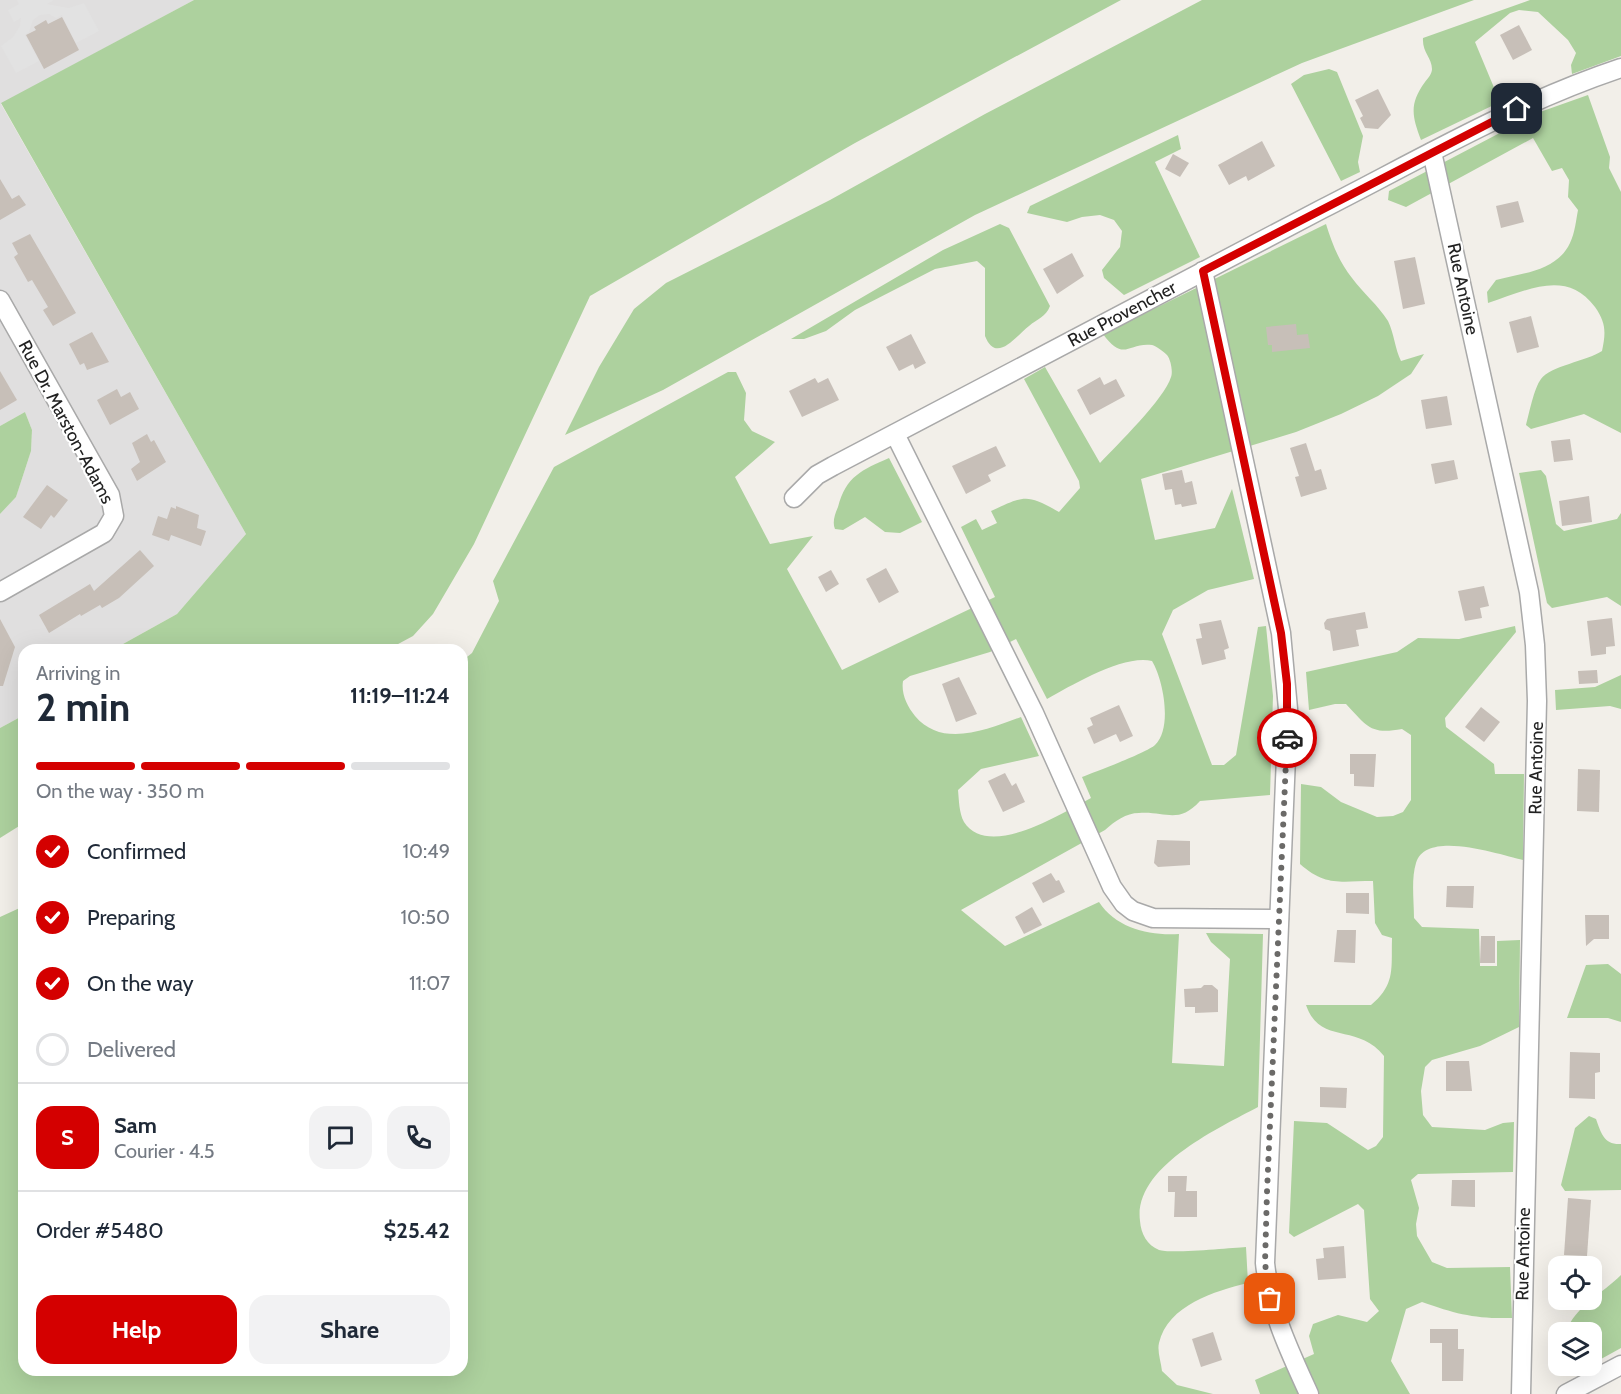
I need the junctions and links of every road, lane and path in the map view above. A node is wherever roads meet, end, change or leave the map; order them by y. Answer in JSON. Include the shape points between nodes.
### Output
{"nodes":[{"id":1,"x":1621,"y":68,"type":"edge"},
{"id":2,"x":1432,"y":152,"type":"junction"},
{"id":3,"x":1203,"y":271,"type":"junction"},
{"id":4,"x":0,"y":300,"type":"edge"},
{"id":5,"x":895,"y":434,"type":"junction"},
{"id":6,"x":794,"y":498,"type":"dead end"},
{"id":7,"x":0,"y":592,"type":"edge"},
{"id":8,"x":1279,"y":919,"type":"junction"},
{"id":9,"x":1621,"y":1365,"type":"edge"},
{"id":10,"x":1309,"y":1394,"type":"edge"},
{"id":11,"x":1521,"y":1394,"type":"edge"},
{"id":12,"x":1566,"y":1394,"type":"edge"}],
"edges":[{"from":1,"to":2,"type":"street","name":"Rue Provencher","via":[[1533,102]]},
{"from":2,"to":3,"type":"street","name":"Rue Provencher"},
{"from":2,"to":11,"type":"street","name":"Rue Antoine","via":[[1524,565],[1535,645],[1537,701]]},
{"from":3,"to":5,"type":"street","name":"Rue Provencher"},
{"from":3,"to":8,"type":"street","via":[[1285,658],[1288,709]]},
{"from":4,"to":7,"type":"street","name":"Rue Dr. Marston-Adams","via":[[110,495],[114,516],[104,533]]},
{"from":5,"to":6,"type":"street","name":"Rue Provencher","via":[[817,475]]},
{"from":5,"to":8,"type":"street","via":[[1020,682],[1112,887],[1124,904],[1153,918]]},
{"from":8,"to":10,"type":"street","via":[[1265,1263],[1276,1319]]},
{"from":9,"to":12,"type":"street"}]}
